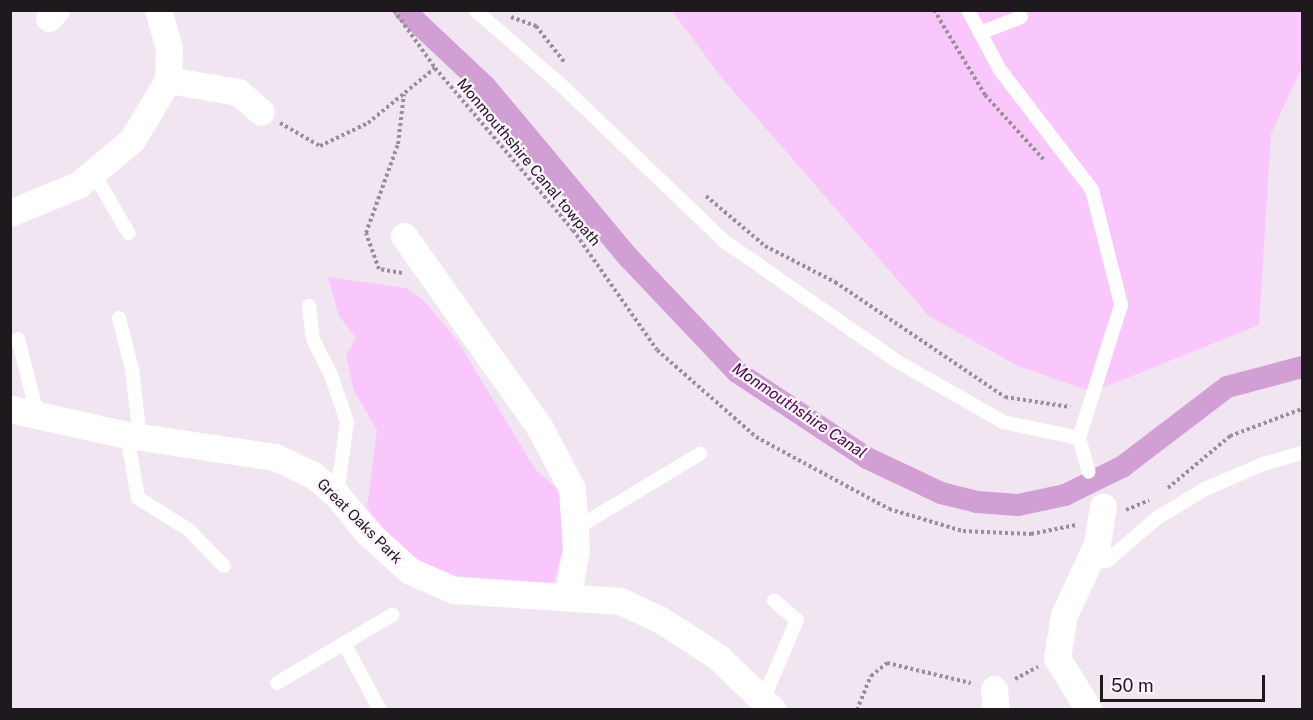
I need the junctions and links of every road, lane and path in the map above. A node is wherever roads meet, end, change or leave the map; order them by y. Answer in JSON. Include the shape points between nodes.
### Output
{"nodes":[{"id":1,"x":158,"y":10,"type":"edge"},
{"id":2,"x":394,"y":10,"type":"edge"},
{"id":3,"x":476,"y":10,"type":"edge"},
{"id":4,"x":934,"y":10,"type":"edge"},
{"id":5,"x":968,"y":10,"type":"edge"},
{"id":6,"x":502,"y":14,"type":"dead end"},
{"id":7,"x":1021,"y":17,"type":"dead end"},
{"id":8,"x":980,"y":33,"type":"junction"},
{"id":9,"x":567,"y":66,"type":"dead end"},
{"id":10,"x":435,"y":68,"type":"junction"},
{"id":11,"x":168,"y":80,"type":"junction"},
{"id":12,"x":404,"y":94,"type":"junction"},
{"id":13,"x":261,"y":112,"type":"joint"},
{"id":14,"x":1048,"y":164,"type":"dead end"},
{"id":15,"x":94,"y":174,"type":"junction"},
{"id":16,"x":703,"y":194,"type":"dead end"},
{"id":17,"x":10,"y":213,"type":"edge"},
{"id":18,"x":129,"y":234,"type":"dead end"},
{"id":19,"x":404,"y":236,"type":"dead end"},
{"id":20,"x":433,"y":278,"type":"junction"},
{"id":21,"x":309,"y":306,"type":"dead end"},
{"id":22,"x":119,"y":318,"type":"dead end"},
{"id":23,"x":18,"y":339,"type":"dead end"},
{"id":24,"x":10,"y":409,"type":"edge"},
{"id":25,"x":1302,"y":409,"type":"edge"},
{"id":26,"x":1086,"y":410,"type":"junction"},
{"id":27,"x":37,"y":413,"type":"junction"},
{"id":28,"x":134,"y":436,"type":"junction"},
{"id":29,"x":1079,"y":438,"type":"junction"},
{"id":30,"x":1302,"y":453,"type":"edge"},
{"id":31,"x":700,"y":454,"type":"dead end"},
{"id":32,"x":1089,"y":472,"type":"dead end"},
{"id":33,"x":337,"y":495,"type":"junction"},
{"id":34,"x":1103,"y":513,"type":"junction"},
{"id":35,"x":575,"y":529,"type":"junction"},
{"id":36,"x":1090,"y":562,"type":"junction"},
{"id":37,"x":225,"y":566,"type":"dead end"},
{"id":38,"x":568,"y":595,"type":"junction"},
{"id":39,"x":774,"y":601,"type":"dead end"},
{"id":40,"x":392,"y":615,"type":"dead end"},
{"id":41,"x":344,"y":643,"type":"junction"},
{"id":42,"x":1057,"y":658,"type":"junction"},
{"id":43,"x":277,"y":683,"type":"dead end"},
{"id":44,"x":995,"y":699,"type":"edge"},
{"id":45,"x":768,"y":705,"type":"edge"},
{"id":46,"x":380,"y":710,"type":"edge"},
{"id":47,"x":857,"y":710,"type":"edge"},
{"id":48,"x":1089,"y":710,"type":"edge"}],
"edges":[{"from":1,"to":11,"type":"street","via":[[169,48]]},
{"from":2,"to":10,"type":"path","name":"Monmouthshire Canal towpath"},
{"from":3,"to":29,"type":"lane","via":[[562,86],[724,241],[898,362],[1003,422]]},
{"from":4,"to":14,"type":"path","via":[[984,95]]},
{"from":5,"to":8,"type":"lane"},
{"from":6,"to":9,"type":"path","via":[[537,26]]},
{"from":7,"to":8,"type":"lane"},
{"from":8,"to":26,"type":"lane","via":[[1000,70],[1092,190],[1121,305]]},
{"from":10,"to":12,"type":"path"},
{"from":10,"to":34,"type":"path","name":"Monmouthshire Canal towpath","via":[[573,230],[657,350],[756,437],[889,509],[963,531],[1031,534]]},
{"from":11,"to":13,"type":"street","via":[[238,92]]},
{"from":11,"to":15,"type":"street","via":[[132,140]]},
{"from":12,"to":13,"type":"path","via":[[369,123],[320,146]]},
{"from":12,"to":20,"type":"path","via":[[398,144],[366,233],[379,269]]},
{"from":15,"to":17,"type":"street","via":[[78,185]]},
{"from":15,"to":18,"type":"lane"},
{"from":16,"to":26,"type":"path","via":[[765,246],[834,282],[1005,397]]},
{"from":19,"to":20,"type":"street"},
{"from":20,"to":35,"type":"street","via":[[540,428],[572,489]]},
{"from":21,"to":33,"type":"lane","via":[[313,339],[331,375],[347,422]]},
{"from":22,"to":28,"type":"lane","via":[[132,369]]},
{"from":23,"to":27,"type":"lane"},
{"from":24,"to":27,"type":"street","name":"Great Oaks Park"},
{"from":25,"to":34,"type":"path","name":"Monmouthshire Canal towpath","via":[[1230,436],[1160,495]]},
{"from":26,"to":29,"type":"lane"},
{"from":27,"to":28,"type":"street","name":"Great Oaks Park"},
{"from":28,"to":33,"type":"street","name":"Great Oaks Park","via":[[275,457],[313,475]]},
{"from":28,"to":37,"type":"lane","via":[[138,498],[189,530]]},
{"from":29,"to":32,"type":"lane"},
{"from":30,"to":36,"type":"lane","via":[[1263,464],[1205,489],[1157,519],[1107,561]]},
{"from":31,"to":35,"type":"lane"},
{"from":33,"to":38,"type":"street","name":"Great Oaks Park","via":[[366,531],[410,571],[454,590]]},
{"from":34,"to":36,"type":"street"},
{"from":35,"to":38,"type":"street","via":[[576,549]]},
{"from":36,"to":42,"type":"street","via":[[1064,615]]},
{"from":38,"to":45,"type":"street","name":"Great Oaks Park","via":[[620,601],[661,620],[718,657]]},
{"from":39,"to":45,"type":"lane","via":[[797,620]]},
{"from":40,"to":41,"type":"lane"},
{"from":41,"to":43,"type":"lane"},
{"from":41,"to":46,"type":"lane"},
{"from":42,"to":44,"type":"path"},
{"from":42,"to":48,"type":"street"},
{"from":44,"to":47,"type":"path","via":[[887,663],[872,676]]}]}
